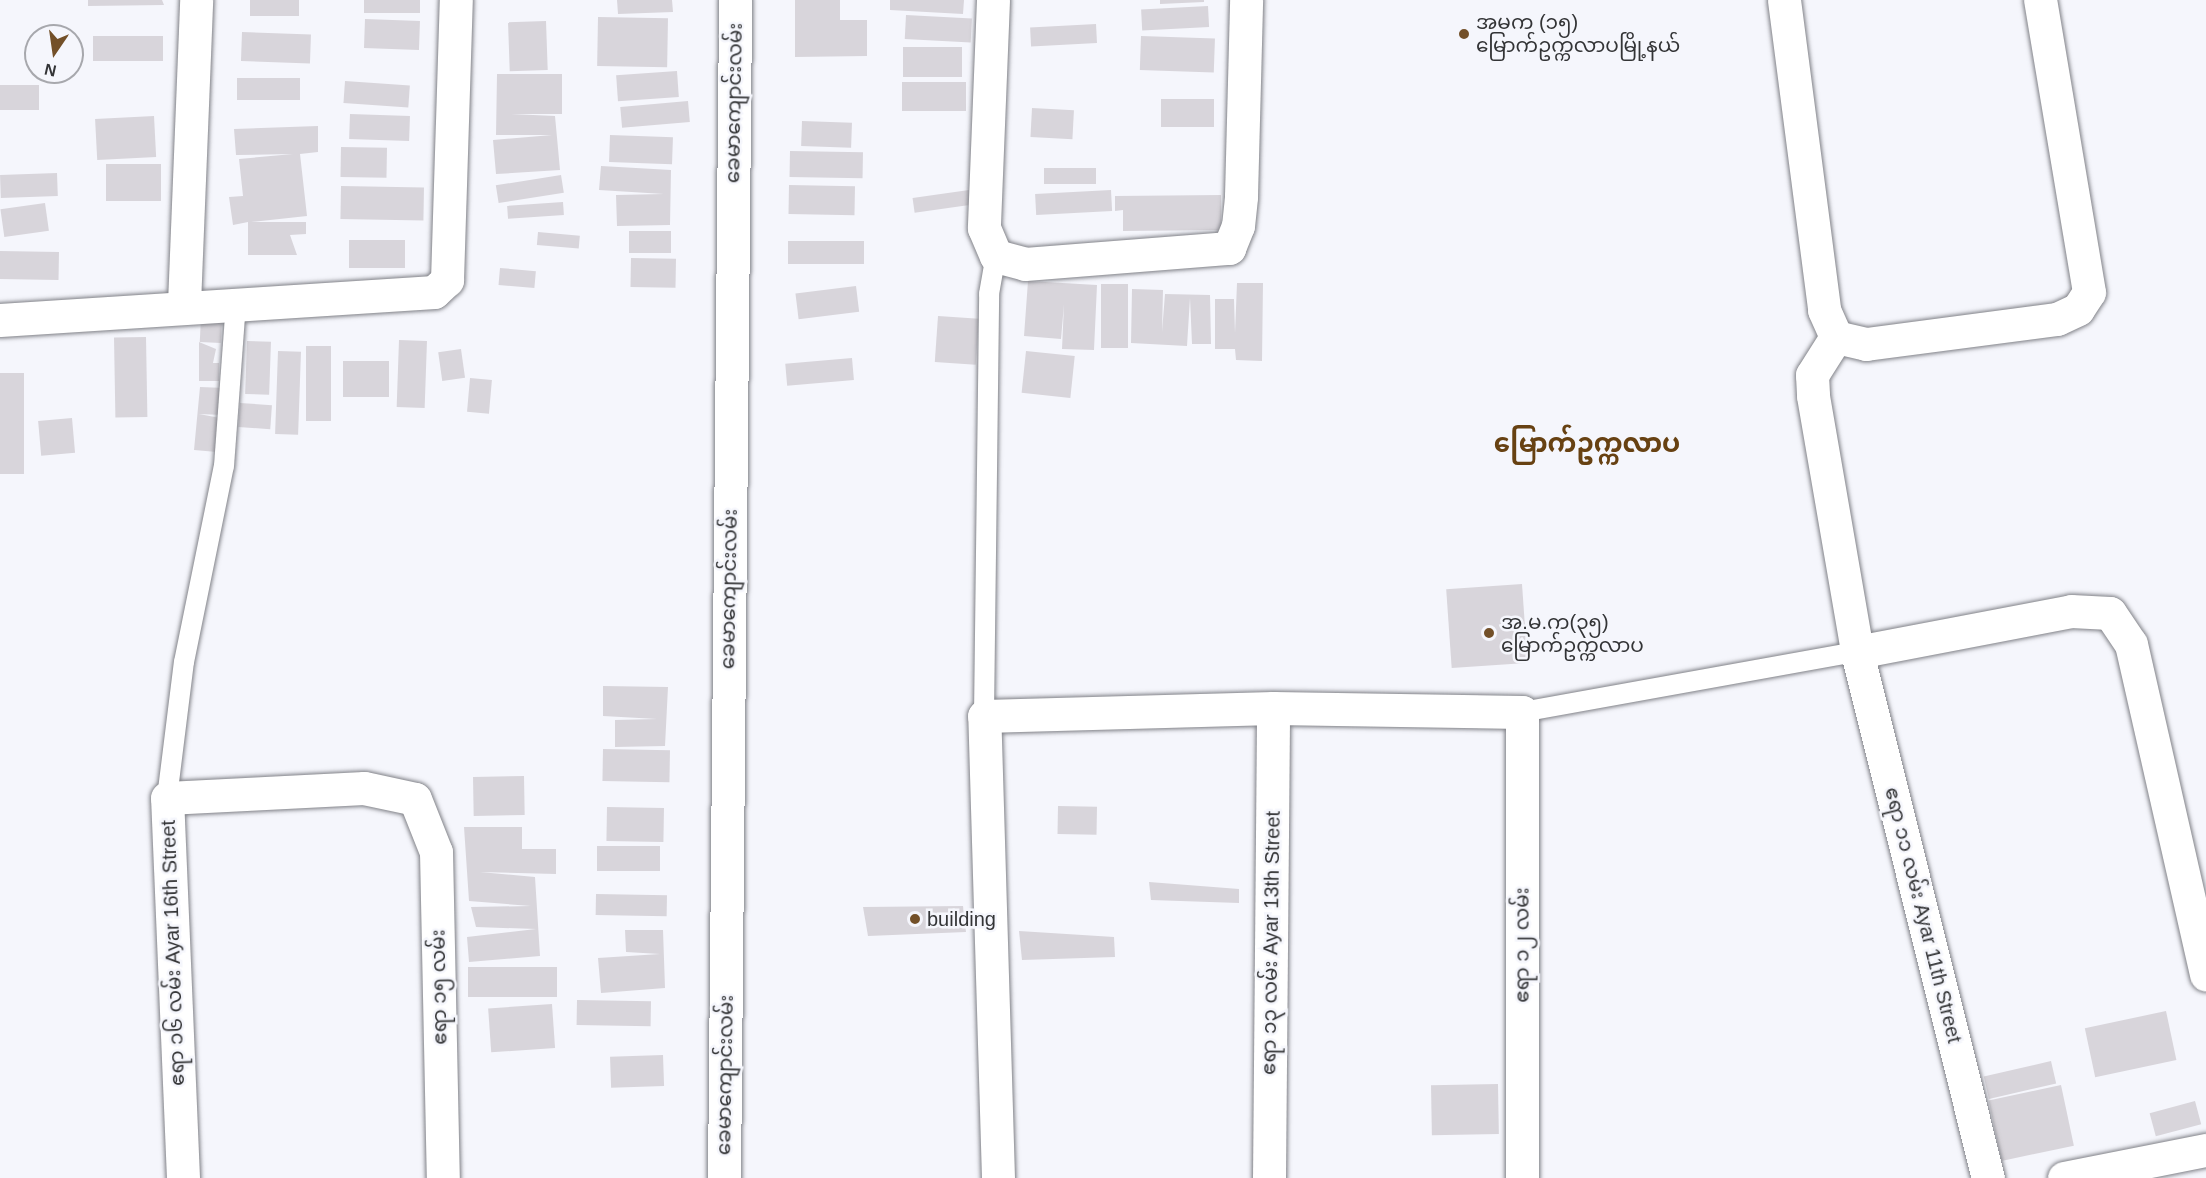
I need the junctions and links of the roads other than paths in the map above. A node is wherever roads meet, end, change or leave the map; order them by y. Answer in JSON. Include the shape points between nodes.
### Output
{"nodes":[{"id":1,"x":196,"y":0,"type":"edge"},
{"id":2,"x":456,"y":0,"type":"edge"},
{"id":3,"x":735,"y":0,"type":"edge"},
{"id":4,"x":993,"y":0,"type":"edge"},
{"id":5,"x":1246,"y":0,"type":"edge"},
{"id":6,"x":1784,"y":0,"type":"edge"},
{"id":7,"x":2040,"y":0,"type":"edge"},
{"id":8,"x":996,"y":256,"type":"junction"},
{"id":9,"x":236,"y":303,"type":"junction"},
{"id":10,"x":184,"y":304,"type":"junction"},
{"id":11,"x":0,"y":320,"type":"edge"},
{"id":12,"x":1836,"y":337,"type":"junction"},
{"id":13,"x":1857,"y":652,"type":"junction"},
{"id":14,"x":1273,"y":708,"type":"junction"},
{"id":15,"x":1522,"y":712,"type":"junction"},
{"id":16,"x":984,"y":716,"type":"junction"},
{"id":17,"x":167,"y":798,"type":"junction"},
{"id":18,"x":415,"y":799,"type":"joint"},
{"id":19,"x":2206,"y":975,"type":"edge"},
{"id":20,"x":2206,"y":1150,"type":"edge"},
{"id":21,"x":183,"y":1178,"type":"edge"},
{"id":22,"x":443,"y":1178,"type":"edge"},
{"id":23,"x":724,"y":1178,"type":"edge"},
{"id":24,"x":998,"y":1178,"type":"edge"},
{"id":25,"x":1269,"y":1178,"type":"edge"},
{"id":26,"x":1522,"y":1178,"type":"edge"},
{"id":27,"x":1988,"y":1178,"type":"edge"},
{"id":28,"x":2064,"y":1178,"type":"edge"}],
"edges":[{"from":1,"to":10,"type":"street"},
{"from":2,"to":9,"type":"street","via":[[447,280],[434,292],[415,297]]},
{"from":3,"to":23,"type":"street","name":"ခေမာကျောင်းလမ်း"},
{"from":4,"to":8,"type":"street","via":[[984,228]]},
{"from":5,"to":8,"type":"street","via":[[1241,196],[1238,226],[1228,248],[1025,264]]},
{"from":6,"to":12,"type":"street","via":[[1824,310]]},
{"from":7,"to":12,"type":"street","via":[[2089,292],[2078,309],[2057,319],[1866,344]]},
{"from":8,"to":16,"type":"lane","via":[[989,294]]},
{"from":9,"to":10,"type":"street"},
{"from":9,"to":17,"type":"lane","via":[[224,466],[184,662]]},
{"from":10,"to":11,"type":"street"},
{"from":12,"to":13,"type":"street","name":"ဧရာ ၁၁ လမ်း Ayar 11th Street","via":[[1812,375],[1813,396]]},
{"from":13,"to":15,"type":"lane"},
{"from":13,"to":19,"type":"street","via":[[2071,611],[2110,613],[2131,644]]},
{"from":13,"to":27,"type":"street","name":"ဧရာ ၁၁ လမ်း Ayar 11th Street"},
{"from":14,"to":15,"type":"street"},
{"from":14,"to":16,"type":"street"},
{"from":14,"to":25,"type":"street","name":"ဧရာ ၁၃ လမ်း Ayar 13th Street"},
{"from":15,"to":26,"type":"street","name":"ဧရာ ၁၂ လမ်း"},
{"from":16,"to":24,"type":"street"},
{"from":17,"to":18,"type":"street","name":"ဧရာ ၁၆ လမ်း Ayar 16th Street","via":[[364,788]]},
{"from":17,"to":21,"type":"street","name":"ဧရာ ၁၆ လမ်း Ayar 16th Street"},
{"from":18,"to":22,"type":"street","name":"ဧရာ ၁၅ လမ်း","via":[[436,852]]},
{"from":20,"to":28,"type":"street"}]}
